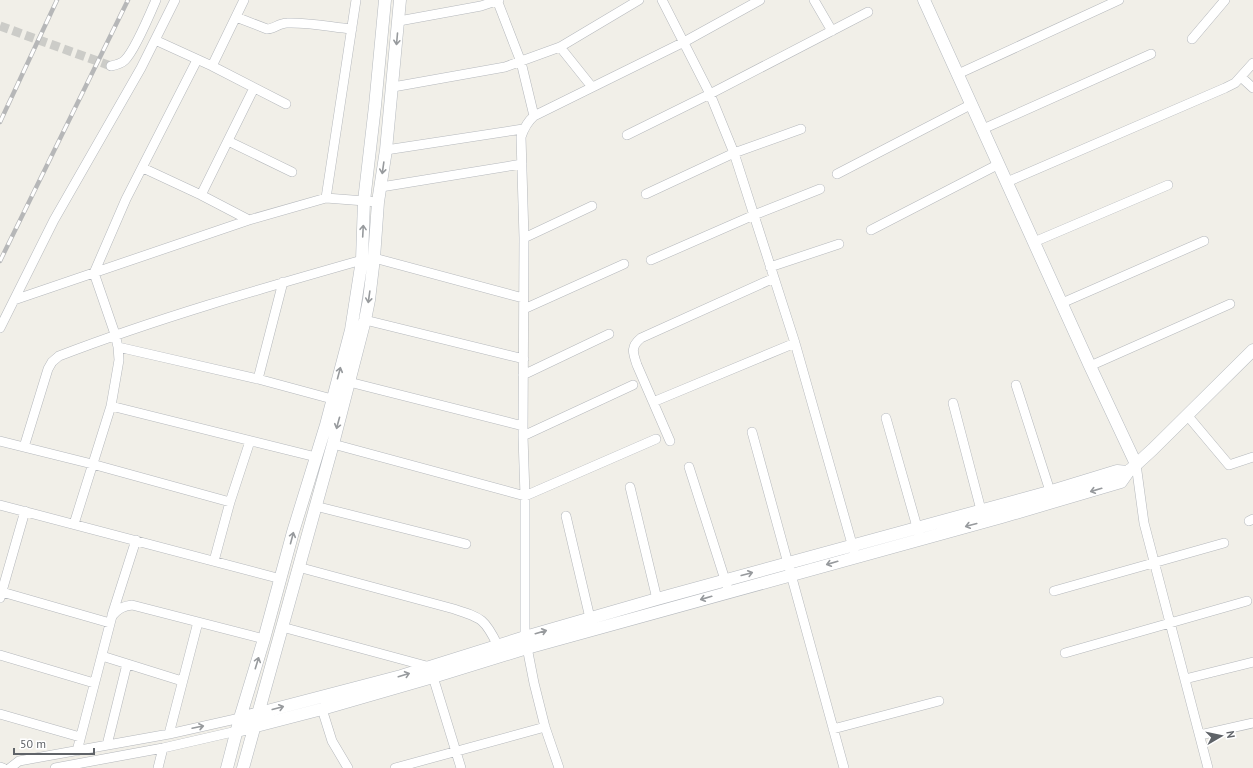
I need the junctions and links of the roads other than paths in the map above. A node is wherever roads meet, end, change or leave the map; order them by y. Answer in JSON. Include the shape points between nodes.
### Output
{"nodes":[{"id":1,"x":156,"y":0,"type":"edge"},
{"id":2,"x":174,"y":0,"type":"edge"},
{"id":3,"x":244,"y":0,"type":"edge"},
{"id":4,"x":356,"y":0,"type":"edge"},
{"id":5,"x":385,"y":0,"type":"edge"},
{"id":6,"x":400,"y":0,"type":"edge"},
{"id":7,"x":498,"y":0,"type":"edge"},
{"id":8,"x":639,"y":0,"type":"edge"},
{"id":9,"x":662,"y":0,"type":"edge"},
{"id":10,"x":760,"y":0,"type":"edge"},
{"id":11,"x":814,"y":0,"type":"edge"},
{"id":12,"x":924,"y":0,"type":"edge"},
{"id":13,"x":1119,"y":0,"type":"edge"},
{"id":14,"x":1225,"y":0,"type":"edge"},
{"id":15,"x":868,"y":12,"type":"dead end"},
{"id":16,"x":236,"y":17,"type":"junction"},
{"id":17,"x":399,"y":21,"type":"junction"},
{"id":18,"x":352,"y":30,"type":"junction"},
{"id":19,"x":832,"y":31,"type":"junction"},
{"id":20,"x":1192,"y":39,"type":"dead end"},
{"id":21,"x":155,"y":40,"type":"junction"},
{"id":22,"x":684,"y":42,"type":"junction"},
{"id":23,"x":560,"y":47,"type":"junction"},
{"id":24,"x":1152,"y":54,"type":"dead end"},
{"id":25,"x":197,"y":60,"type":"junction"},
{"id":26,"x":521,"y":62,"type":"junction"},
{"id":27,"x":1253,"y":62,"type":"edge"},
{"id":28,"x":111,"y":66,"type":"dead end"},
{"id":29,"x":212,"y":66,"type":"junction"},
{"id":30,"x":958,"y":74,"type":"junction"},
{"id":31,"x":1241,"y":77,"type":"junction"},
{"id":32,"x":393,"y":87,"type":"junction"},
{"id":33,"x":254,"y":88,"type":"junction"},
{"id":34,"x":592,"y":88,"type":"junction"},
{"id":35,"x":1253,"y":88,"type":"edge"},
{"id":36,"x":710,"y":94,"type":"junction"},
{"id":37,"x":286,"y":104,"type":"dead end"},
{"id":38,"x":972,"y":104,"type":"junction"},
{"id":39,"x":534,"y":116,"type":"junction"},
{"id":40,"x":983,"y":128,"type":"junction"},
{"id":41,"x":523,"y":129,"type":"junction"},
{"id":42,"x":801,"y":129,"type":"dead end"},
{"id":43,"x":628,"y":135,"type":"dead end"},
{"id":44,"x":228,"y":141,"type":"junction"},
{"id":45,"x":386,"y":150,"type":"junction"},
{"id":46,"x":734,"y":153,"type":"junction"},
{"id":47,"x":522,"y":164,"type":"junction"},
{"id":48,"x":999,"y":164,"type":"junction"},
{"id":49,"x":143,"y":168,"type":"junction"},
{"id":50,"x":292,"y":172,"type":"dead end"},
{"id":51,"x":837,"y":174,"type":"dead end"},
{"id":52,"x":1007,"y":182,"type":"junction"},
{"id":53,"x":1168,"y":185,"type":"dead end"},
{"id":54,"x":381,"y":187,"type":"junction"},
{"id":55,"x":820,"y":189,"type":"dead end"},
{"id":56,"x":646,"y":194,"type":"dead end"},
{"id":57,"x":200,"y":195,"type":"junction"},
{"id":58,"x":326,"y":198,"type":"junction"},
{"id":59,"x":364,"y":201,"type":"junction"},
{"id":60,"x":378,"y":202,"type":"junction"},
{"id":61,"x":592,"y":206,"type":"dead end"},
{"id":62,"x":754,"y":215,"type":"junction"},
{"id":63,"x":249,"y":220,"type":"junction"},
{"id":64,"x":871,"y":230,"type":"dead end"},
{"id":65,"x":524,"y":238,"type":"junction"},
{"id":66,"x":1034,"y":242,"type":"junction"},
{"id":67,"x":1204,"y":242,"type":"dead end"},
{"id":68,"x":839,"y":244,"type":"dead end"},
{"id":69,"x":374,"y":258,"type":"junction"},
{"id":70,"x":362,"y":260,"type":"junction"},
{"id":71,"x":650,"y":260,"type":"dead end"},
{"id":72,"x":624,"y":264,"type":"dead end"},
{"id":73,"x":770,"y":266,"type":"junction"},
{"id":74,"x":94,"y":273,"type":"junction"},
{"id":75,"x":774,"y":278,"type":"junction"},
{"id":76,"x":283,"y":282,"type":"junction"},
{"id":77,"x":524,"y":298,"type":"junction"},
{"id":78,"x":14,"y":300,"type":"junction"},
{"id":79,"x":1062,"y":303,"type":"junction"},
{"id":80,"x":1230,"y":304,"type":"dead end"},
{"id":81,"x":524,"y":309,"type":"junction"},
{"id":82,"x":365,"y":320,"type":"junction"},
{"id":83,"x":0,"y":328,"type":"edge"},
{"id":84,"x":115,"y":334,"type":"junction"},
{"id":85,"x":609,"y":334,"type":"dead end"},
{"id":86,"x":795,"y":343,"type":"junction"},
{"id":87,"x":118,"y":347,"type":"junction"},
{"id":88,"x":1253,"y":350,"type":"edge"},
{"id":89,"x":524,"y":359,"type":"junction"},
{"id":90,"x":1090,"y":366,"type":"junction"},
{"id":91,"x":523,"y":375,"type":"junction"},
{"id":92,"x":258,"y":379,"type":"junction"},
{"id":93,"x":349,"y":382,"type":"junction"},
{"id":94,"x":633,"y":385,"type":"dead end"},
{"id":95,"x":1016,"y":385,"type":"dead end"},
{"id":96,"x":332,"y":399,"type":"junction"},
{"id":97,"x":653,"y":402,"type":"junction"},
{"id":98,"x":953,"y":403,"type":"dead end"},
{"id":99,"x":111,"y":406,"type":"junction"},
{"id":100,"x":1188,"y":415,"type":"junction"},
{"id":101,"x":886,"y":418,"type":"dead end"},
{"id":102,"x":523,"y":426,"type":"junction"},
{"id":103,"x":752,"y":432,"type":"dead end"},
{"id":104,"x":523,"y":436,"type":"junction"},
{"id":105,"x":656,"y":439,"type":"dead end"},
{"id":106,"x":0,"y":441,"type":"edge"},
{"id":107,"x":250,"y":441,"type":"junction"},
{"id":108,"x":670,"y":442,"type":"dead end"},
{"id":109,"x":333,"y":444,"type":"junction"},
{"id":110,"x":24,"y":447,"type":"junction"},
{"id":111,"x":316,"y":457,"type":"junction"},
{"id":112,"x":1253,"y":457,"type":"edge"},
{"id":113,"x":92,"y":464,"type":"junction"},
{"id":114,"x":689,"y":467,"type":"dead end"},
{"id":115,"x":1132,"y":468,"type":"junction"},
{"id":116,"x":630,"y":487,"type":"dead end"},
{"id":117,"x":1050,"y":492,"type":"junction"},
{"id":118,"x":525,"y":496,"type":"junction"},
{"id":119,"x":230,"y":502,"type":"junction"},
{"id":120,"x":0,"y":505,"type":"edge"},
{"id":121,"x":315,"y":506,"type":"junction"},
{"id":122,"x":981,"y":510,"type":"junction"},
{"id":123,"x":25,"y":511,"type":"junction"},
{"id":124,"x":566,"y":516,"type":"dead end"},
{"id":125,"x":74,"y":524,"type":"junction"},
{"id":126,"x":919,"y":533,"type":"junction"},
{"id":127,"x":136,"y":540,"type":"junction"},
{"id":128,"x":1224,"y":543,"type":"dead end"},
{"id":129,"x":466,"y":544,"type":"dead end"},
{"id":130,"x":854,"y":551,"type":"junction"},
{"id":131,"x":214,"y":562,"type":"junction"},
{"id":132,"x":1155,"y":563,"type":"junction"},
{"id":133,"x":298,"y":566,"type":"junction"},
{"id":134,"x":4,"y":568,"type":"edge"},
{"id":135,"x":789,"y":569,"type":"junction"},
{"id":136,"x":281,"y":580,"type":"junction"},
{"id":137,"x":726,"y":586,"type":"junction"},
{"id":138,"x":1054,"y":591,"type":"dead end"},
{"id":139,"x":1,"y":595,"type":"edge"},
{"id":140,"x":657,"y":599,"type":"junction"},
{"id":141,"x":1247,"y":601,"type":"dead end"},
{"id":142,"x":590,"y":618,"type":"junction"},
{"id":143,"x":111,"y":619,"type":"junction"},
{"id":144,"x":198,"y":622,"type":"junction"},
{"id":145,"x":1170,"y":623,"type":"junction"},
{"id":146,"x":282,"y":627,"type":"junction"},
{"id":147,"x":264,"y":639,"type":"junction"},
{"id":148,"x":526,"y":643,"type":"junction"},
{"id":149,"x":498,"y":646,"type":"junction"},
{"id":150,"x":1065,"y":653,"type":"dead end"},
{"id":151,"x":0,"y":655,"type":"edge"},
{"id":152,"x":102,"y":656,"type":"junction"},
{"id":153,"x":1253,"y":662,"type":"edge"},
{"id":154,"x":127,"y":664,"type":"junction"},
{"id":155,"x":432,"y":672,"type":"junction"},
{"id":156,"x":1185,"y":679,"type":"junction"},
{"id":157,"x":182,"y":680,"type":"junction"},
{"id":158,"x":94,"y":684,"type":"junction"},
{"id":159,"x":940,"y":701,"type":"dead end"},
{"id":160,"x":322,"y":709,"type":"junction"},
{"id":161,"x":0,"y":714,"type":"edge"},
{"id":162,"x":258,"y":714,"type":"junction"},
{"id":163,"x":240,"y":718,"type":"junction"},
{"id":164,"x":1253,"y":723,"type":"edge"},
{"id":165,"x":255,"y":726,"type":"junction"},
{"id":166,"x":545,"y":727,"type":"junction"},
{"id":167,"x":833,"y":729,"type":"junction"},
{"id":168,"x":237,"y":731,"type":"junction"},
{"id":169,"x":169,"y":734,"type":"junction"},
{"id":170,"x":1200,"y":734,"type":"junction"},
{"id":171,"x":80,"y":737,"type":"junction"},
{"id":172,"x":107,"y":745,"type":"junction"},
{"id":173,"x":163,"y":748,"type":"junction"},
{"id":174,"x":77,"y":751,"type":"junction"},
{"id":175,"x":456,"y":751,"type":"junction"},
{"id":176,"x":0,"y":767,"type":"edge"},
{"id":177,"x":3,"y":768,"type":"edge"},
{"id":178,"x":10,"y":768,"type":"edge"},
{"id":179,"x":55,"y":768,"type":"edge"},
{"id":180,"x":158,"y":768,"type":"edge"},
{"id":181,"x":227,"y":768,"type":"edge"},
{"id":182,"x":243,"y":768,"type":"edge"},
{"id":183,"x":348,"y":768,"type":"edge"},
{"id":184,"x":395,"y":768,"type":"edge"},
{"id":185,"x":461,"y":768,"type":"edge"},
{"id":186,"x":560,"y":768,"type":"edge"},
{"id":187,"x":844,"y":768,"type":"edge"},
{"id":188,"x":1208,"y":768,"type":"edge"}],
"edges":[{"from":1,"to":28,"type":"street","via":[[126,59]]},
{"from":2,"to":21,"type":"street"},
{"from":3,"to":16,"type":"street"},
{"from":4,"to":18,"type":"street"},
{"from":5,"to":59,"type":"street"},
{"from":6,"to":17,"type":"street"},
{"from":7,"to":17,"type":"street","via":[[481,6]]},
{"from":7,"to":26,"type":"street"},
{"from":8,"to":23,"type":"street"},
{"from":9,"to":22,"type":"street"},
{"from":10,"to":22,"type":"street"},
{"from":11,"to":19,"type":"street"},
{"from":12,"to":30,"type":"street"},
{"from":13,"to":30,"type":"street"},
{"from":14,"to":20,"type":"street"},
{"from":15,"to":19,"type":"street"},
{"from":16,"to":18,"type":"street","via":[[267,29],[291,23]]},
{"from":16,"to":29,"type":"street"},
{"from":17,"to":32,"type":"street","one_way":true},
{"from":18,"to":58,"type":"street"},
{"from":19,"to":36,"type":"street"},
{"from":21,"to":25,"type":"street"},
{"from":21,"to":78,"type":"street","via":[[54,220]]},
{"from":22,"to":34,"type":"street"},
{"from":22,"to":36,"type":"street"},
{"from":23,"to":26,"type":"street"},
{"from":23,"to":34,"type":"street"},
{"from":24,"to":40,"type":"street"},
{"from":25,"to":29,"type":"street"},
{"from":25,"to":49,"type":"street"},
{"from":26,"to":32,"type":"street"},
{"from":26,"to":39,"type":"street"},
{"from":27,"to":31,"type":"street"},
{"from":29,"to":33,"type":"street"},
{"from":30,"to":38,"type":"street"},
{"from":31,"to":35,"type":"street"},
{"from":31,"to":52,"type":"street","via":[[1225,88]]},
{"from":32,"to":45,"type":"street"},
{"from":33,"to":37,"type":"street"},
{"from":33,"to":44,"type":"street"},
{"from":34,"to":39,"type":"street"},
{"from":36,"to":43,"type":"street"},
{"from":36,"to":46,"type":"street"},
{"from":38,"to":40,"type":"street"},
{"from":38,"to":51,"type":"street"},
{"from":39,"to":41,"type":"street"},
{"from":40,"to":48,"type":"street"},
{"from":41,"to":45,"type":"street"},
{"from":41,"to":47,"type":"street"},
{"from":42,"to":46,"type":"street"},
{"from":44,"to":50,"type":"street"},
{"from":44,"to":57,"type":"street"},
{"from":45,"to":54,"type":"street","one_way":true},
{"from":46,"to":56,"type":"street"},
{"from":46,"to":62,"type":"street"},
{"from":47,"to":54,"type":"street"},
{"from":47,"to":65,"type":"street"},
{"from":48,"to":52,"type":"street"},
{"from":48,"to":64,"type":"street"},
{"from":49,"to":57,"type":"street"},
{"from":49,"to":74,"type":"street"},
{"from":52,"to":66,"type":"street"},
{"from":53,"to":66,"type":"street"},
{"from":54,"to":60,"type":"street"},
{"from":55,"to":62,"type":"street"},
{"from":57,"to":63,"type":"street"},
{"from":58,"to":59,"type":"street"},
{"from":58,"to":63,"type":"street"},
{"from":59,"to":60,"type":"street"},
{"from":70,"to":59,"type":"street","one_way":true},
{"from":60,"to":69,"type":"street"},
{"from":61,"to":65,"type":"street"},
{"from":62,"to":71,"type":"street"},
{"from":62,"to":73,"type":"street"},
{"from":63,"to":74,"type":"street"},
{"from":65,"to":77,"type":"street"},
{"from":66,"to":79,"type":"street"},
{"from":67,"to":79,"type":"street"},
{"from":68,"to":73,"type":"street"},
{"from":69,"to":77,"type":"street"},
{"from":69,"to":82,"type":"street","one_way":true},
{"from":70,"to":76,"type":"street"},
{"from":96,"to":70,"type":"street","one_way":true,"via":[[351,330]]},
{"from":72,"to":81,"type":"street"},
{"from":73,"to":75,"type":"street"},
{"from":74,"to":78,"type":"street"},
{"from":74,"to":84,"type":"street"},
{"from":75,"to":86,"type":"street"},
{"from":75,"to":97,"type":"street","via":[[641,338],[636,343],[634,355]]},
{"from":76,"to":84,"type":"street"},
{"from":76,"to":92,"type":"street"},
{"from":77,"to":81,"type":"street"},
{"from":78,"to":83,"type":"street"},
{"from":79,"to":90,"type":"street"},
{"from":80,"to":90,"type":"street"},
{"from":81,"to":89,"type":"street"},
{"from":82,"to":89,"type":"street"},
{"from":82,"to":93,"type":"street"},
{"from":84,"to":87,"type":"street"},
{"from":84,"to":110,"type":"street","via":[[59,356],[52,362]]},
{"from":85,"to":91,"type":"street"},
{"from":86,"to":97,"type":"street"},
{"from":86,"to":130,"type":"street"},
{"from":87,"to":92,"type":"street"},
{"from":87,"to":99,"type":"street"},
{"from":88,"to":100,"type":"street"},
{"from":89,"to":91,"type":"street"},
{"from":90,"to":115,"type":"street"},
{"from":91,"to":102,"type":"street"},
{"from":92,"to":96,"type":"street"},
{"from":93,"to":102,"type":"street"},
{"from":93,"to":109,"type":"street","one_way":true},
{"from":94,"to":104,"type":"street"},
{"from":95,"to":117,"type":"street"},
{"from":96,"to":111,"type":"street"},
{"from":97,"to":108,"type":"street"},
{"from":98,"to":122,"type":"street"},
{"from":99,"to":107,"type":"street"},
{"from":99,"to":113,"type":"street"},
{"from":100,"to":112,"type":"street","via":[[1229,465]]},
{"from":100,"to":115,"type":"street"},
{"from":101,"to":126,"type":"street"},
{"from":102,"to":104,"type":"street"},
{"from":103,"to":135,"type":"street"},
{"from":104,"to":118,"type":"street"},
{"from":105,"to":118,"type":"street"},
{"from":106,"to":110,"type":"street"},
{"from":107,"to":111,"type":"street"},
{"from":107,"to":119,"type":"street"},
{"from":109,"to":118,"type":"street"},
{"from":109,"to":121,"type":"street"},
{"from":110,"to":113,"type":"street"},
{"from":136,"to":111,"type":"street","one_way":true},
{"from":113,"to":119,"type":"street"},
{"from":113,"to":125,"type":"street"},
{"from":114,"to":137,"type":"street"},
{"from":115,"to":117,"type":"street"},
{"from":115,"to":126,"type":"street","one_way":true,"via":[[1121,482]]},
{"from":115,"to":132,"type":"street"},
{"from":116,"to":140,"type":"street"},
{"from":117,"to":122,"type":"street"},
{"from":118,"to":148,"type":"street"},
{"from":119,"to":131,"type":"street"},
{"from":120,"to":123,"type":"street"},
{"from":121,"to":129,"type":"street"},
{"from":121,"to":133,"type":"street"},
{"from":122,"to":126,"type":"street"},
{"from":123,"to":125,"type":"street"},
{"from":123,"to":134,"type":"street"},
{"from":124,"to":142,"type":"street"},
{"from":125,"to":127,"type":"street"},
{"from":126,"to":130,"type":"street"},
{"from":127,"to":131,"type":"street"},
{"from":127,"to":143,"type":"street"},
{"from":128,"to":132,"type":"street"},
{"from":130,"to":135,"type":"street"},
{"from":131,"to":136,"type":"street"},
{"from":132,"to":138,"type":"street"},
{"from":132,"to":145,"type":"street"},
{"from":133,"to":146,"type":"street"},
{"from":133,"to":149,"type":"street","via":[[477,616],[490,629]]},
{"from":134,"to":139,"type":"street"},
{"from":135,"to":137,"type":"street"},
{"from":135,"to":167,"type":"street"},
{"from":136,"to":147,"type":"street"},
{"from":137,"to":140,"type":"street"},
{"from":137,"to":148,"type":"street","one_way":true},
{"from":139,"to":143,"type":"street"},
{"from":140,"to":142,"type":"street"},
{"from":141,"to":145,"type":"street"},
{"from":148,"to":142,"type":"street","one_way":true},
{"from":143,"to":144,"type":"street","via":[[116,610],[132,605]]},
{"from":143,"to":152,"type":"street"},
{"from":144,"to":147,"type":"street"},
{"from":144,"to":157,"type":"street"},
{"from":145,"to":150,"type":"street"},
{"from":145,"to":156,"type":"street"},
{"from":146,"to":155,"type":"street"},
{"from":146,"to":162,"type":"street"},
{"from":163,"to":147,"type":"street","one_way":true},
{"from":148,"to":149,"type":"street"},
{"from":148,"to":155,"type":"street"},
{"from":148,"to":166,"type":"street"},
{"from":149,"to":155,"type":"street"},
{"from":151,"to":158,"type":"street"},
{"from":152,"to":154,"type":"street"},
{"from":152,"to":158,"type":"street"},
{"from":153,"to":156,"type":"street"},
{"from":154,"to":157,"type":"street"},
{"from":154,"to":172,"type":"street"},
{"from":155,"to":160,"type":"street"},
{"from":162,"to":155,"type":"street","one_way":true,"via":[[401,676]]},
{"from":155,"to":175,"type":"street"},
{"from":156,"to":170,"type":"street"},
{"from":157,"to":169,"type":"street"},
{"from":158,"to":171,"type":"street"},
{"from":159,"to":167,"type":"street"},
{"from":160,"to":165,"type":"street"},
{"from":160,"to":183,"type":"street","via":[[332,741]]},
{"from":161,"to":171,"type":"street"},
{"from":162,"to":163,"type":"street"},
{"from":162,"to":165,"type":"street"},
{"from":163,"to":168,"type":"street"},
{"from":169,"to":163,"type":"street","one_way":true},
{"from":164,"to":170,"type":"street"},
{"from":165,"to":168,"type":"street"},
{"from":165,"to":182,"type":"street"},
{"from":166,"to":175,"type":"street"},
{"from":166,"to":186,"type":"street"},
{"from":167,"to":187,"type":"street"},
{"from":168,"to":173,"type":"street"},
{"from":168,"to":181,"type":"street"},
{"from":169,"to":172,"type":"street"},
{"from":170,"to":188,"type":"street"},
{"from":171,"to":174,"type":"street"},
{"from":172,"to":174,"type":"street"},
{"from":173,"to":179,"type":"street"},
{"from":173,"to":180,"type":"street"},
{"from":174,"to":178,"type":"street","via":[[19,761]]},
{"from":175,"to":184,"type":"street"},
{"from":175,"to":185,"type":"street"},
{"from":176,"to":177,"type":"street"}]}
